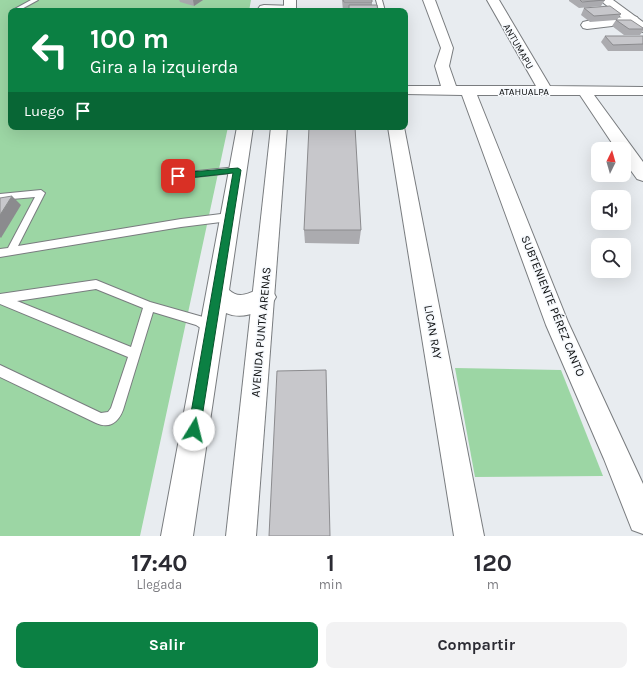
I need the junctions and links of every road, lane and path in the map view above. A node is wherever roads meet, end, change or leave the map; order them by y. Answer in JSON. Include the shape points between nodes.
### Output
{"nodes":[{"id":1,"x":35,"y":0,"type":"edge"},
{"id":2,"x":429,"y":0,"type":"edge"},
{"id":3,"x":493,"y":0,"type":"edge"},
{"id":4,"x":606,"y":0,"type":"edge"},
{"id":5,"x":265,"y":7,"type":"edge"},
{"id":6,"x":290,"y":7,"type":"edge"},
{"id":7,"x":20,"y":8,"type":"edge"},
{"id":8,"x":633,"y":20,"type":"junction"},
{"id":9,"x":587,"y":25,"type":"dead end"},
{"id":10,"x":643,"y":28,"type":"edge"},
{"id":11,"x":408,"y":90,"type":"edge"},
{"id":12,"x":450,"y":91,"type":"junction"},
{"id":13,"x":468,"y":91,"type":"junction"},
{"id":14,"x":546,"y":91,"type":"junction"},
{"id":15,"x":584,"y":91,"type":"junction"},
{"id":16,"x":643,"y":92,"type":"edge"},
{"id":17,"x":245,"y":130,"type":"edge"},
{"id":18,"x":279,"y":130,"type":"edge"},
{"id":19,"x":397,"y":130,"type":"edge"},
{"id":20,"x":238,"y":170,"type":"junction"},
{"id":21,"x":643,"y":174,"type":"edge"},
{"id":22,"x":178,"y":176,"type":"dead end"},
{"id":23,"x":0,"y":197,"type":"edge"},
{"id":24,"x":230,"y":217,"type":"junction"},
{"id":25,"x":11,"y":250,"type":"junction"},
{"id":26,"x":0,"y":252,"type":"edge"},
{"id":27,"x":217,"y":292,"type":"junction"},
{"id":28,"x":264,"y":297,"type":"junction"},
{"id":29,"x":149,"y":306,"type":"junction"},
{"id":30,"x":210,"y":329,"type":"junction"},
{"id":31,"x":135,"y":354,"type":"junction"},
{"id":32,"x":0,"y":371,"type":"edge"},
{"id":33,"x":643,"y":519,"type":"edge"},
{"id":34,"x":177,"y":536,"type":"edge"},
{"id":35,"x":241,"y":536,"type":"edge"},
{"id":36,"x":469,"y":536,"type":"edge"}],
"edges":[{"from":1,"to":7,"type":"lane"},
{"from":2,"to":12,"type":"street","via":[[447,48],[442,66]]},
{"from":3,"to":14,"type":"street","name":"ANTUMAPU"},
{"from":4,"to":8,"type":"main road"},
{"from":5,"to":6,"type":"main road"},
{"from":8,"to":9,"type":"street"},
{"from":8,"to":10,"type":"main road"},
{"from":11,"to":12,"type":"street","name":"ATAHUALPA"},
{"from":12,"to":13,"type":"street","name":"ATAHUALPA"},
{"from":13,"to":14,"type":"street","name":"ATAHUALPA"},
{"from":13,"to":33,"type":"street","name":"SUBTENIENTE PÉREZ CANTO","via":[[558,325]]},
{"from":14,"to":15,"type":"street","name":"ATAHUALPA"},
{"from":15,"to":16,"type":"street","name":"ATAHUALPA"},
{"from":15,"to":21,"type":"street"},
{"from":17,"to":20,"type":"main road"},
{"from":18,"to":28,"type":"street","name":"AVENIDA PUNTA ARENAS"},
{"from":19,"to":36,"type":"street","name":"LICAN RAY"},
{"from":20,"to":22,"type":"lane"},
{"from":20,"to":24,"type":"main road"},
{"from":23,"to":25,"type":"lane","via":[[41,192]]},
{"from":24,"to":25,"type":"lane"},
{"from":24,"to":27,"type":"main road"},
{"from":25,"to":26,"type":"lane"},
{"from":27,"to":28,"type":"main road","via":[[226,302],[240,306],[252,304]]},
{"from":27,"to":30,"type":"main road"},
{"from":28,"to":35,"type":"street","name":"AVENIDA PUNTA ARENAS"},
{"from":29,"to":30,"type":"lane","via":[[199,321]]},
{"from":29,"to":31,"type":"lane"},
{"from":29,"to":31,"type":"lane","via":[[96,284],[0,299]]},
{"from":30,"to":34,"type":"main road"},
{"from":31,"to":32,"type":"lane","via":[[115,415],[103,421]]}]}
